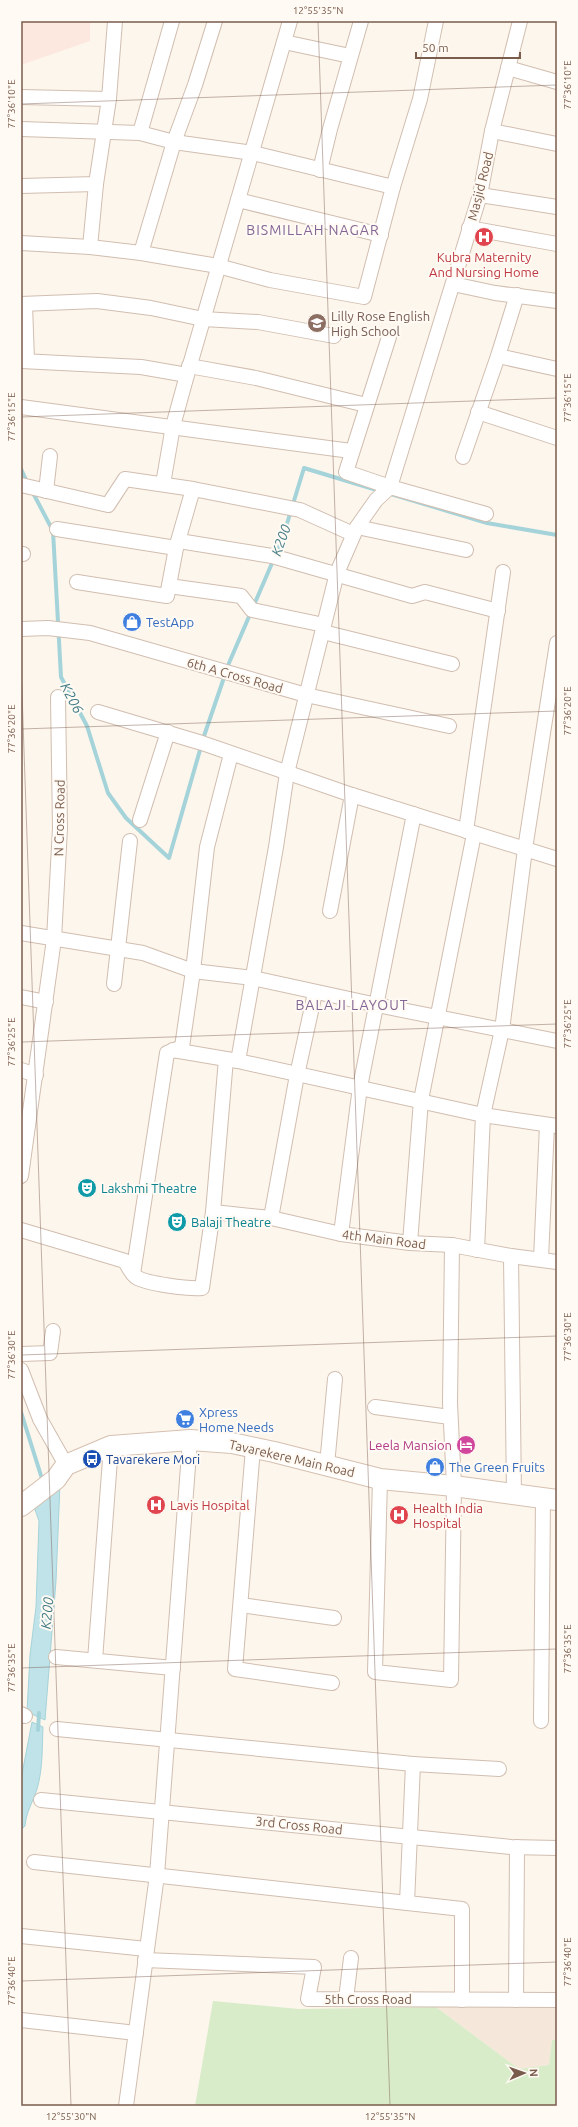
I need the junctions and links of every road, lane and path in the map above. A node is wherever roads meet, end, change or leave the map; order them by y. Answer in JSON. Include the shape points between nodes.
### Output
{"nodes":[{"id":1,"x":115,"y":21,"type":"edge"},
{"id":2,"x":172,"y":21,"type":"edge"},
{"id":3,"x":215,"y":21,"type":"edge"},
{"id":4,"x":290,"y":21,"type":"edge"},
{"id":5,"x":361,"y":21,"type":"edge"},
{"id":6,"x":436,"y":21,"type":"edge"},
{"id":7,"x":520,"y":21,"type":"edge"},
{"id":8,"x":284,"y":42,"type":"junction"},
{"id":9,"x":350,"y":56,"type":"junction"},
{"id":10,"x":508,"y":68,"type":"junction"},
{"id":11,"x":557,"y":82,"type":"edge"},
{"id":12,"x":21,"y":97,"type":"edge"},
{"id":13,"x":109,"y":99,"type":"junction"},
{"id":14,"x":21,"y":129,"type":"edge"},
{"id":15,"x":105,"y":131,"type":"junction"},
{"id":16,"x":492,"y":132,"type":"junction"},
{"id":17,"x":140,"y":133,"type":"junction"},
{"id":18,"x":174,"y":142,"type":"junction"},
{"id":19,"x":557,"y":144,"type":"edge"},
{"id":20,"x":253,"y":153,"type":"junction"},
{"id":21,"x":320,"y":170,"type":"junction"},
{"id":22,"x":96,"y":184,"type":"junction"},
{"id":23,"x":21,"y":186,"type":"edge"},
{"id":24,"x":393,"y":186,"type":"junction"},
{"id":25,"x":480,"y":195,"type":"junction"},
{"id":26,"x":238,"y":200,"type":"junction"},
{"id":27,"x":557,"y":207,"type":"edge"},
{"id":28,"x":469,"y":228,"type":"junction"},
{"id":29,"x":381,"y":235,"type":"junction"},
{"id":30,"x":21,"y":243,"type":"edge"},
{"id":31,"x":557,"y":244,"type":"edge"},
{"id":32,"x":90,"y":247,"type":"junction"},
{"id":33,"x":141,"y":253,"type":"junction"},
{"id":34,"x":218,"y":266,"type":"junction"},
{"id":35,"x":453,"y":284,"type":"junction"},
{"id":36,"x":517,"y":295,"type":"junction"},
{"id":37,"x":557,"y":301,"type":"edge"},
{"id":38,"x":23,"y":304,"type":"edge"},
{"id":39,"x":203,"y":319,"type":"junction"},
{"id":40,"x":334,"y":336,"type":"dead end"},
{"id":41,"x":389,"y":337,"type":"dead end"},
{"id":42,"x":498,"y":356,"type":"junction"},
{"id":43,"x":24,"y":361,"type":"edge"},
{"id":44,"x":557,"y":369,"type":"edge"},
{"id":45,"x":188,"y":371,"type":"junction"},
{"id":46,"x":366,"y":405,"type":"junction"},
{"id":47,"x":21,"y":407,"type":"edge"},
{"id":48,"x":478,"y":412,"type":"junction"},
{"id":49,"x":174,"y":426,"type":"junction"},
{"id":50,"x":557,"y":438,"type":"edge"},
{"id":51,"x":351,"y":451,"type":"junction"},
{"id":52,"x":50,"y":456,"type":"dead end"},
{"id":53,"x":463,"y":457,"type":"dead end"},
{"id":54,"x":21,"y":484,"type":"edge"},
{"id":55,"x":163,"y":484,"type":"junction"},
{"id":56,"x":390,"y":487,"type":"junction"},
{"id":57,"x":193,"y":489,"type":"junction"},
{"id":58,"x":46,"y":491,"type":"junction"},
{"id":59,"x":486,"y":514,"type":"dead end"},
{"id":60,"x":57,"y":529,"type":"dead end"},
{"id":61,"x":355,"y":530,"type":"junction"},
{"id":62,"x":177,"y":545,"type":"junction"},
{"id":63,"x":466,"y":550,"type":"dead end"},
{"id":64,"x":503,"y":572,"type":"dead end"},
{"id":65,"x":337,"y":573,"type":"junction"},
{"id":66,"x":77,"y":582,"type":"dead end"},
{"id":67,"x":169,"y":586,"type":"junction"},
{"id":68,"x":498,"y":611,"type":"junction"},
{"id":69,"x":21,"y":629,"type":"edge"},
{"id":70,"x":324,"y":629,"type":"junction"},
{"id":71,"x":557,"y":643,"type":"edge"},
{"id":72,"x":452,"y":664,"type":"dead end"},
{"id":73,"x":306,"y":695,"type":"junction"},
{"id":74,"x":58,"y":697,"type":"dead end"},
{"id":75,"x":98,"y":712,"type":"dead end"},
{"id":76,"x":449,"y":726,"type":"dead end"},
{"id":77,"x":168,"y":732,"type":"junction"},
{"id":78,"x":231,"y":754,"type":"junction"},
{"id":79,"x":287,"y":773,"type":"junction"},
{"id":80,"x":352,"y":795,"type":"junction"},
{"id":81,"x":414,"y":814,"type":"junction"},
{"id":82,"x":140,"y":820,"type":"dead end"},
{"id":83,"x":470,"y":832,"type":"junction"},
{"id":84,"x":130,"y":841,"type":"dead end"},
{"id":85,"x":525,"y":849,"type":"junction"},
{"id":86,"x":557,"y":859,"type":"edge"},
{"id":87,"x":330,"y":911,"type":"dead end"},
{"id":88,"x":21,"y":933,"type":"edge"},
{"id":89,"x":54,"y":939,"type":"junction"},
{"id":90,"x":119,"y":949,"type":"junction"},
{"id":91,"x":193,"y":971,"type":"junction"},
{"id":92,"x":253,"y":978,"type":"junction"},
{"id":93,"x":114,"y":984,"type":"dead end"},
{"id":94,"x":315,"y":992,"type":"junction"},
{"id":95,"x":21,"y":997,"type":"edge"},
{"id":96,"x":46,"y":1002,"type":"junction"},
{"id":97,"x":377,"y":1006,"type":"junction"},
{"id":98,"x":437,"y":1016,"type":"junction"},
{"id":99,"x":502,"y":1030,"type":"junction"},
{"id":100,"x":557,"y":1041,"type":"edge"},
{"id":101,"x":173,"y":1050,"type":"junction"},
{"id":102,"x":232,"y":1060,"type":"junction"},
{"id":103,"x":21,"y":1070,"type":"edge"},
{"id":104,"x":36,"y":1075,"type":"junction"},
{"id":105,"x":297,"y":1075,"type":"junction"},
{"id":106,"x":360,"y":1087,"type":"junction"},
{"id":107,"x":421,"y":1100,"type":"junction"},
{"id":108,"x":483,"y":1115,"type":"junction"},
{"id":109,"x":552,"y":1125,"type":"edge"},
{"id":110,"x":24,"y":1136,"type":"edge"},
{"id":111,"x":21,"y":1176,"type":"edge"},
{"id":112,"x":213,"y":1212,"type":"junction"},
{"id":113,"x":271,"y":1218,"type":"junction"},
{"id":114,"x":21,"y":1230,"type":"edge"},
{"id":115,"x":341,"y":1234,"type":"junction"},
{"id":116,"x":410,"y":1243,"type":"junction"},
{"id":117,"x":452,"y":1246,"type":"junction"},
{"id":118,"x":477,"y":1250,"type":"junction"},
{"id":119,"x":511,"y":1256,"type":"junction"},
{"id":120,"x":541,"y":1259,"type":"junction"},
{"id":121,"x":557,"y":1262,"type":"edge"},
{"id":122,"x":133,"y":1274,"type":"junction"},
{"id":123,"x":53,"y":1331,"type":"dead end"},
{"id":124,"x":21,"y":1354,"type":"edge"},
{"id":125,"x":22,"y":1371,"type":"edge"},
{"id":126,"x":335,"y":1379,"type":"dead end"},
{"id":127,"x":375,"y":1407,"type":"dead end"},
{"id":128,"x":450,"y":1417,"type":"junction"},
{"id":129,"x":190,"y":1440,"type":"junction"},
{"id":130,"x":111,"y":1446,"type":"junction"},
{"id":131,"x":253,"y":1448,"type":"junction"},
{"id":132,"x":327,"y":1465,"type":"junction"},
{"id":133,"x":61,"y":1472,"type":"junction"},
{"id":134,"x":380,"y":1479,"type":"junction"},
{"id":135,"x":454,"y":1486,"type":"junction"},
{"id":136,"x":514,"y":1495,"type":"junction"},
{"id":137,"x":550,"y":1500,"type":"edge"},
{"id":138,"x":25,"y":1503,"type":"edge"},
{"id":139,"x":241,"y":1605,"type":"junction"},
{"id":140,"x":334,"y":1618,"type":"dead end"},
{"id":141,"x":56,"y":1657,"type":"dead end"},
{"id":142,"x":95,"y":1660,"type":"junction"},
{"id":143,"x":173,"y":1668,"type":"junction"},
{"id":144,"x":332,"y":1683,"type":"dead end"},
{"id":145,"x":541,"y":1721,"type":"dead end"},
{"id":146,"x":58,"y":1729,"type":"dead end"},
{"id":147,"x":166,"y":1739,"type":"junction"},
{"id":148,"x":413,"y":1764,"type":"junction"},
{"id":149,"x":499,"y":1769,"type":"dead end"},
{"id":150,"x":41,"y":1800,"type":"dead end"},
{"id":151,"x":162,"y":1811,"type":"junction"},
{"id":152,"x":410,"y":1836,"type":"junction"},
{"id":153,"x":517,"y":1847,"type":"junction"},
{"id":154,"x":557,"y":1848,"type":"edge"},
{"id":155,"x":34,"y":1862,"type":"dead end"},
{"id":156,"x":156,"y":1875,"type":"junction"},
{"id":157,"x":407,"y":1903,"type":"junction"},
{"id":158,"x":21,"y":1936,"type":"edge"},
{"id":159,"x":146,"y":1954,"type":"junction"},
{"id":160,"x":351,"y":1958,"type":"dead end"},
{"id":161,"x":346,"y":1999,"type":"junction"},
{"id":162,"x":462,"y":2000,"type":"junction"},
{"id":163,"x":516,"y":2000,"type":"junction"},
{"id":164,"x":557,"y":2000,"type":"edge"},
{"id":165,"x":21,"y":2020,"type":"edge"},
{"id":166,"x":136,"y":2033,"type":"junction"},
{"id":167,"x":126,"y":2106,"type":"edge"}],
"edges":[{"from":1,"to":13,"type":"street"},
{"from":2,"to":17,"type":"street"},
{"from":3,"to":18,"type":"street"},
{"from":4,"to":8,"type":"street"},
{"from":5,"to":9,"type":"street"},
{"from":6,"to":24,"type":"street","via":[[420,99]]},
{"from":7,"to":10,"type":"street","name":"Masjid Road"},
{"from":8,"to":9,"type":"street"},
{"from":8,"to":20,"type":"street"},
{"from":9,"to":21,"type":"street"},
{"from":10,"to":11,"type":"street"},
{"from":10,"to":16,"type":"street","name":"Masjid Road"},
{"from":12,"to":13,"type":"street"},
{"from":13,"to":15,"type":"street"},
{"from":14,"to":15,"type":"street"},
{"from":15,"to":17,"type":"street"},
{"from":15,"to":22,"type":"street"},
{"from":16,"to":19,"type":"street"},
{"from":16,"to":25,"type":"street","name":"Masjid Road"},
{"from":17,"to":18,"type":"street"},
{"from":18,"to":20,"type":"street"},
{"from":18,"to":33,"type":"street"},
{"from":20,"to":21,"type":"street"},
{"from":20,"to":26,"type":"street"},
{"from":21,"to":24,"type":"street"},
{"from":22,"to":23,"type":"street"},
{"from":22,"to":32,"type":"street"},
{"from":24,"to":29,"type":"street"},
{"from":25,"to":27,"type":"street"},
{"from":25,"to":28,"type":"street","name":"Masjid Road"},
{"from":26,"to":29,"type":"street"},
{"from":26,"to":34,"type":"street"},
{"from":28,"to":31,"type":"street"},
{"from":28,"to":35,"type":"street","name":"Masjid Road"},
{"from":29,"to":34,"type":"street","via":[[364,297],[270,280]]},
{"from":30,"to":32,"type":"street"},
{"from":32,"to":33,"type":"street"},
{"from":33,"to":34,"type":"street"},
{"from":34,"to":39,"type":"street"},
{"from":35,"to":36,"type":"street"},
{"from":35,"to":56,"type":"street","name":"Masjid Road"},
{"from":36,"to":37,"type":"street"},
{"from":36,"to":42,"type":"street"},
{"from":38,"to":39,"type":"street","via":[[92,301],[151,308]]},
{"from":38,"to":43,"type":"street"},
{"from":39,"to":40,"type":"street","via":[[258,322]]},
{"from":39,"to":45,"type":"street"},
{"from":41,"to":46,"type":"street"},
{"from":42,"to":44,"type":"street"},
{"from":42,"to":48,"type":"street"},
{"from":43,"to":45,"type":"street"},
{"from":45,"to":46,"type":"street","via":[[256,378]]},
{"from":45,"to":49,"type":"street"},
{"from":46,"to":51,"type":"street"},
{"from":47,"to":49,"type":"street"},
{"from":48,"to":50,"type":"street"},
{"from":48,"to":53,"type":"street"},
{"from":49,"to":51,"type":"street"},
{"from":49,"to":55,"type":"street"},
{"from":51,"to":56,"type":"street","via":[[346,472]]},
{"from":52,"to":58,"type":"street"},
{"from":54,"to":58,"type":"street"},
{"from":55,"to":57,"type":"street"},
{"from":55,"to":58,"type":"street","via":[[125,479],[108,505]]},
{"from":56,"to":59,"type":"street"},
{"from":56,"to":61,"type":"street","via":[[376,500]]},
{"from":57,"to":61,"type":"street","via":[[300,510]]},
{"from":57,"to":62,"type":"street"},
{"from":60,"to":62,"type":"street"},
{"from":61,"to":63,"type":"street"},
{"from":61,"to":65,"type":"street"},
{"from":62,"to":65,"type":"street","via":[[272,556]]},
{"from":62,"to":67,"type":"street"},
{"from":64,"to":68,"type":"street"},
{"from":65,"to":68,"type":"street","via":[[412,596],[424,592]]},
{"from":65,"to":70,"type":"street"},
{"from":66,"to":67,"type":"street","via":[[167,596]]},
{"from":67,"to":70,"type":"street","via":[[241,596],[252,610]]},
{"from":68,"to":83,"type":"street"},
{"from":69,"to":73,"type":"street","name":"6th A Cross Road","via":[[48,628],[90,633]]},
{"from":70,"to":72,"type":"street"},
{"from":70,"to":73,"type":"street"},
{"from":71,"to":85,"type":"street"},
{"from":73,"to":76,"type":"street","name":"6th A Cross Road"},
{"from":73,"to":79,"type":"street"},
{"from":74,"to":89,"type":"street","name":"N Cross Road","via":[[60,828]]},
{"from":75,"to":77,"type":"street"},
{"from":77,"to":78,"type":"street"},
{"from":77,"to":82,"type":"street"},
{"from":78,"to":79,"type":"street"},
{"from":78,"to":91,"type":"street","via":[[207,846]]},
{"from":79,"to":80,"type":"street"},
{"from":79,"to":92,"type":"street"},
{"from":80,"to":81,"type":"street"},
{"from":80,"to":87,"type":"street"},
{"from":81,"to":83,"type":"street"},
{"from":81,"to":97,"type":"street"},
{"from":83,"to":85,"type":"street"},
{"from":83,"to":98,"type":"street"},
{"from":84,"to":90,"type":"street"},
{"from":85,"to":86,"type":"street"},
{"from":85,"to":99,"type":"street"},
{"from":88,"to":89,"type":"street"},
{"from":89,"to":90,"type":"street"},
{"from":89,"to":96,"type":"street"},
{"from":90,"to":91,"type":"street","via":[[143,953]]},
{"from":90,"to":93,"type":"street"},
{"from":91,"to":92,"type":"street"},
{"from":91,"to":101,"type":"street","via":[[182,1047]]},
{"from":92,"to":94,"type":"street"},
{"from":92,"to":102,"type":"street"},
{"from":94,"to":97,"type":"street"},
{"from":94,"to":105,"type":"street"},
{"from":95,"to":96,"type":"street"},
{"from":96,"to":104,"type":"street"},
{"from":97,"to":98,"type":"street"},
{"from":97,"to":106,"type":"street"},
{"from":98,"to":99,"type":"street"},
{"from":98,"to":107,"type":"street"},
{"from":99,"to":100,"type":"street"},
{"from":99,"to":108,"type":"street"},
{"from":101,"to":102,"type":"street"},
{"from":101,"to":122,"type":"street","via":[[167,1053]]},
{"from":102,"to":105,"type":"street"},
{"from":102,"to":112,"type":"street"},
{"from":103,"to":104,"type":"street"},
{"from":104,"to":110,"type":"street"},
{"from":105,"to":106,"type":"street"},
{"from":105,"to":113,"type":"street"},
{"from":106,"to":107,"type":"street"},
{"from":106,"to":115,"type":"street"},
{"from":107,"to":108,"type":"street"},
{"from":107,"to":116,"type":"street"},
{"from":108,"to":109,"type":"street"},
{"from":108,"to":118,"type":"street"},
{"from":109,"to":120,"type":"street"},
{"from":110,"to":111,"type":"street"},
{"from":112,"to":113,"type":"street","name":"4th Main Road"},
{"from":112,"to":122,"type":"street","via":[[202,1288],[189,1289],[141,1279]]},
{"from":113,"to":115,"type":"street","name":"4th Main Road"},
{"from":114,"to":122,"type":"street","via":[[125,1261]]},
{"from":115,"to":116,"type":"street","name":"4th Main Road"},
{"from":116,"to":117,"type":"street","name":"4th Main Road"},
{"from":117,"to":118,"type":"street","name":"4th Main Road"},
{"from":117,"to":128,"type":"street"},
{"from":118,"to":119,"type":"street","name":"4th Main Road"},
{"from":119,"to":120,"type":"street","name":"4th Main Road"},
{"from":119,"to":136,"type":"street"},
{"from":120,"to":121,"type":"street","name":"4th Main Road"},
{"from":123,"to":124,"type":"street","via":[[50,1353]]},
{"from":125,"to":133,"type":"street"},
{"from":126,"to":132,"type":"street"},
{"from":127,"to":128,"type":"street"},
{"from":128,"to":135,"type":"street"},
{"from":129,"to":130,"type":"main road","name":"Tavarekere Main Road"},
{"from":129,"to":131,"type":"main road","name":"Tavarekere Main Road"},
{"from":129,"to":143,"type":"street"},
{"from":130,"to":133,"type":"main road","name":"Tavarekere Main Road"},
{"from":130,"to":142,"type":"street"},
{"from":131,"to":132,"type":"main road","name":"Tavarekere Main Road"},
{"from":131,"to":139,"type":"street"},
{"from":132,"to":134,"type":"main road","name":"Tavarekere Main Road"},
{"from":133,"to":138,"type":"main road","name":"Tavarekere Main Road"},
{"from":134,"to":135,"type":"main road","name":"Tavarekere Main Road"},
{"from":134,"to":135,"type":"street","via":[[374,1672],[451,1680]]},
{"from":135,"to":136,"type":"main road","name":"Tavarekere Main Road"},
{"from":136,"to":137,"type":"main road","name":"Tavarekere Main Road"},
{"from":137,"to":145,"type":"street"},
{"from":139,"to":140,"type":"street"},
{"from":139,"to":144,"type":"street","via":[[235,1669]]},
{"from":141,"to":142,"type":"street"},
{"from":142,"to":143,"type":"street"},
{"from":143,"to":147,"type":"street"},
{"from":146,"to":147,"type":"street"},
{"from":147,"to":148,"type":"street"},
{"from":147,"to":151,"type":"street"},
{"from":148,"to":149,"type":"street"},
{"from":148,"to":152,"type":"street"},
{"from":150,"to":151,"type":"street","name":"3rd Cross Road"},
{"from":151,"to":152,"type":"street","name":"3rd Cross Road"},
{"from":151,"to":156,"type":"street"},
{"from":152,"to":153,"type":"street","name":"3rd Cross Road"},
{"from":152,"to":157,"type":"street"},
{"from":153,"to":154,"type":"street","name":"3rd Cross Road"},
{"from":153,"to":163,"type":"street"},
{"from":155,"to":156,"type":"street"},
{"from":156,"to":157,"type":"street"},
{"from":156,"to":159,"type":"street"},
{"from":157,"to":162,"type":"street","via":[[462,1909]]},
{"from":158,"to":159,"type":"street"},
{"from":159,"to":161,"type":"street","name":"5th Cross Road","via":[[314,1967],[308,1999]]},
{"from":159,"to":166,"type":"street"},
{"from":160,"to":161,"type":"street"},
{"from":161,"to":162,"type":"street","name":"5th Cross Road"},
{"from":162,"to":163,"type":"street","name":"5th Cross Road"},
{"from":163,"to":164,"type":"street","name":"5th Cross Road"},
{"from":165,"to":166,"type":"street"},
{"from":166,"to":167,"type":"street"}]}
